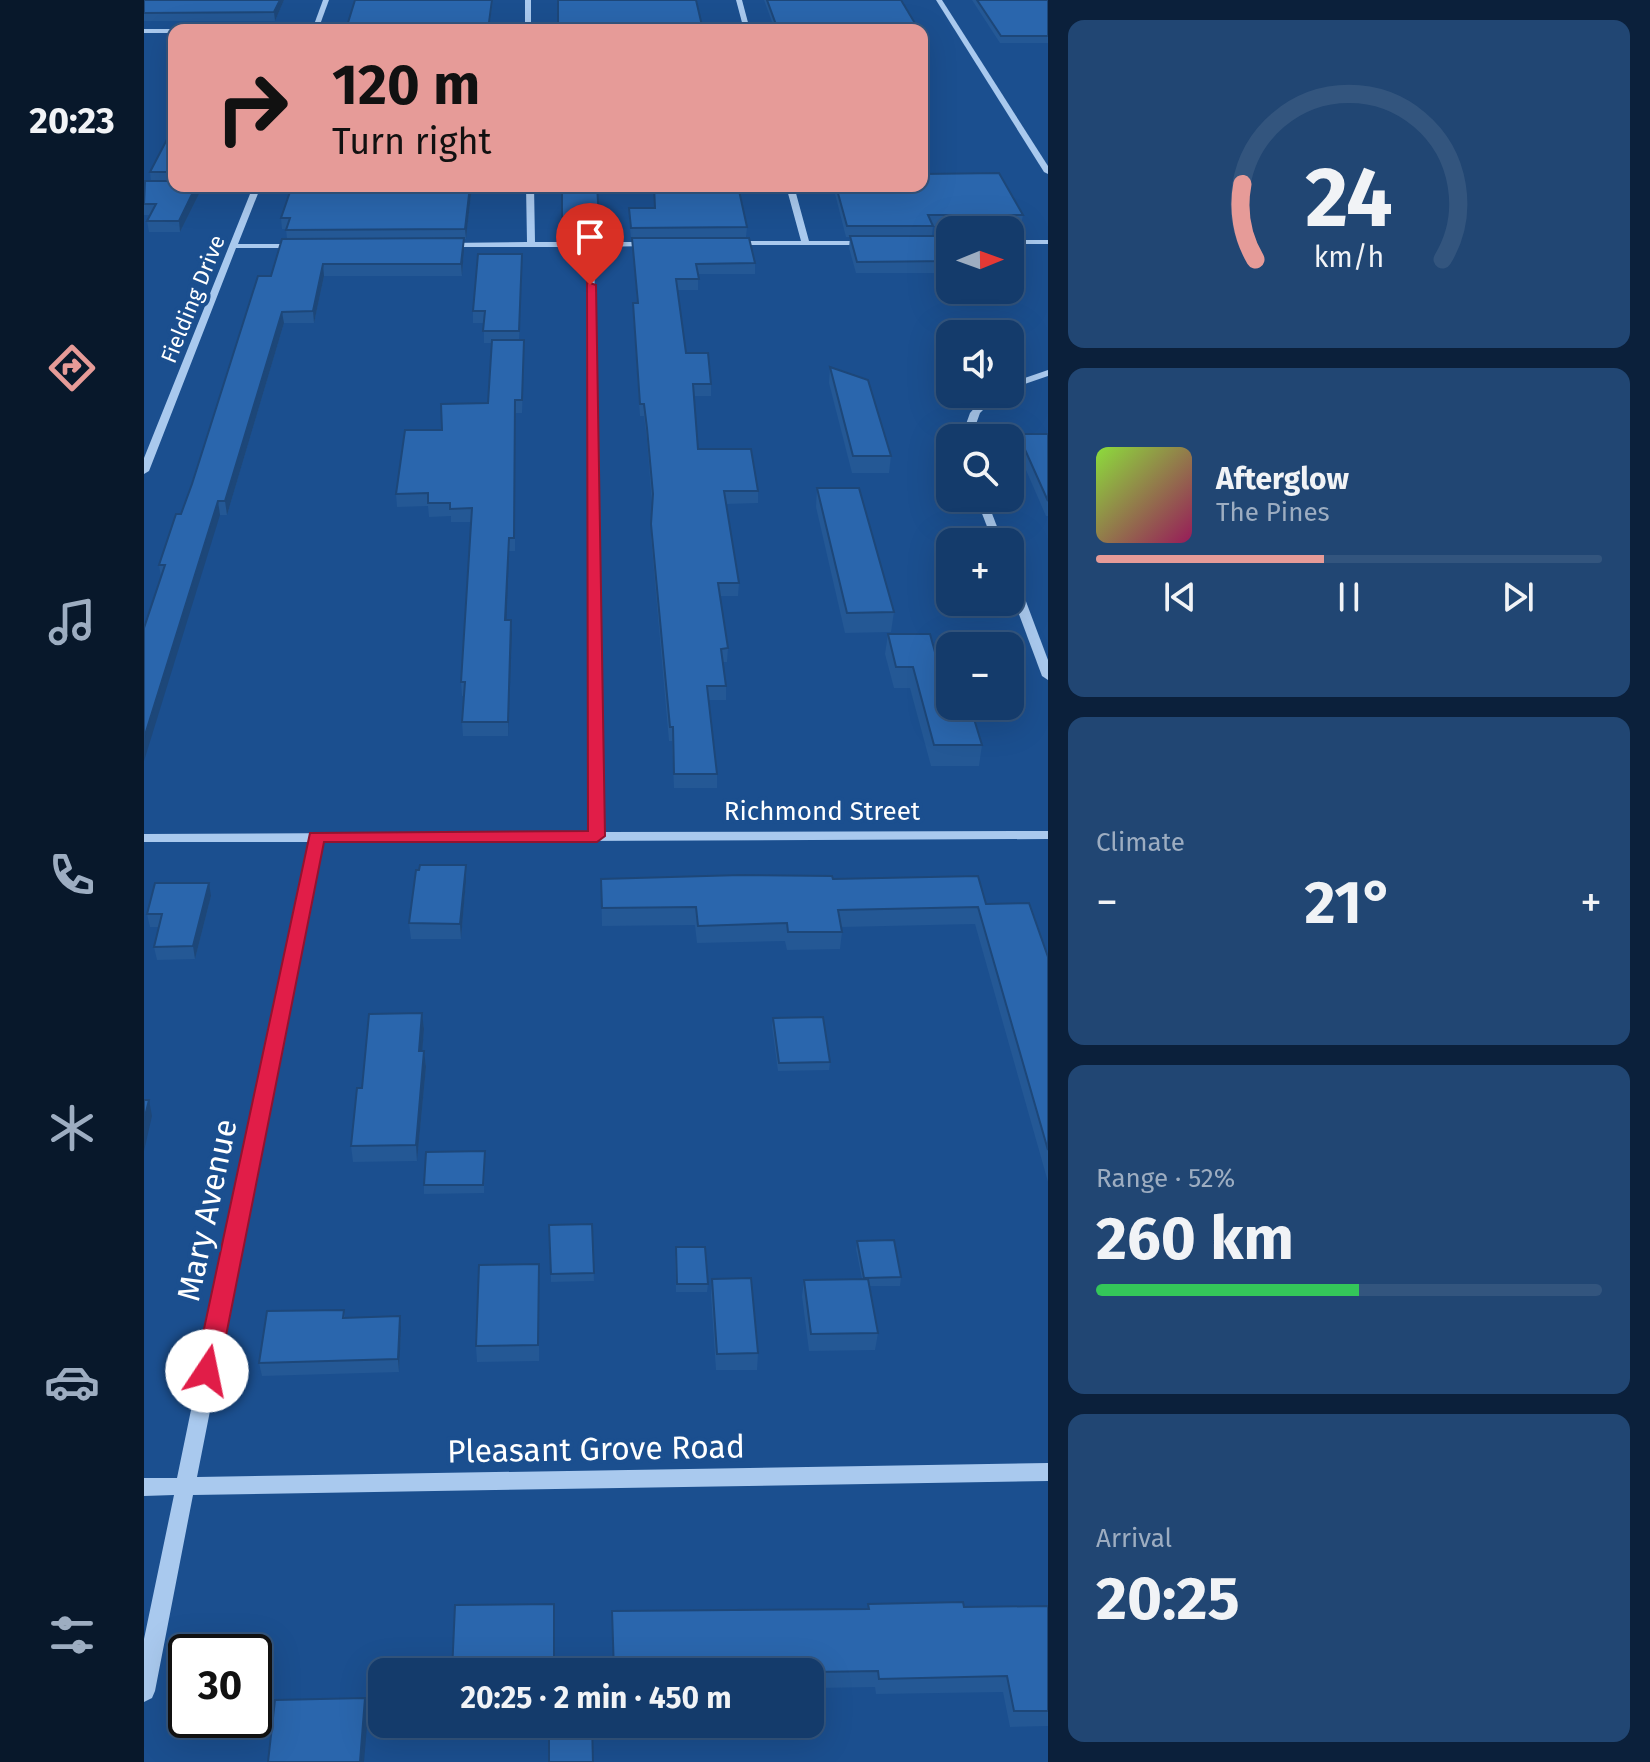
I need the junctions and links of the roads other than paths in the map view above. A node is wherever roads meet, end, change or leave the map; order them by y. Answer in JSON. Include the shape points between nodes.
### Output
{"nodes":[{"id":1,"x":326,"y":0,"type":"edge"},
{"id":2,"x":528,"y":0,"type":"edge"},
{"id":3,"x":739,"y":0,"type":"edge"},
{"id":4,"x":939,"y":0,"type":"edge"},
{"id":5,"x":317,"y":24,"type":"edge"},
{"id":6,"x":528,"y":24,"type":"edge"},
{"id":7,"x":745,"y":24,"type":"edge"},
{"id":8,"x":144,"y":31,"type":"edge"},
{"id":9,"x":168,"y":31,"type":"edge"},
{"id":10,"x":1048,"y":172,"type":"edge"},
{"id":11,"x":144,"y":187,"type":"edge"},
{"id":12,"x":168,"y":187,"type":"edge"},
{"id":13,"x":255,"y":192,"type":"edge"},
{"id":14,"x":530,"y":192,"type":"edge"},
{"id":15,"x":792,"y":192,"type":"edge"},
{"id":16,"x":918,"y":242,"type":"edge"},
{"id":17,"x":936,"y":242,"type":"edge"},
{"id":18,"x":1024,"y":242,"type":"edge"},
{"id":19,"x":1048,"y":242,"type":"edge"},
{"id":20,"x":729,"y":243,"type":"edge"},
{"id":21,"x":806,"y":243,"type":"junction"},
{"id":22,"x":870,"y":243,"type":"edge"},
{"id":23,"x":590,"y":244,"type":"junction"},
{"id":24,"x":667,"y":244,"type":"edge"},
{"id":25,"x":441,"y":245,"type":"edge"},
{"id":26,"x":531,"y":245,"type":"junction"},
{"id":27,"x":233,"y":246,"type":"junction"},
{"id":28,"x":315,"y":246,"type":"edge"},
{"id":29,"x":1048,"y":373,"type":"edge"},
{"id":30,"x":1024,"y":380,"type":"edge"},
{"id":31,"x":144,"y":471,"type":"edge"},
{"id":32,"x":1024,"y":612,"type":"edge"},
{"id":33,"x":1048,"y":676,"type":"edge"},
{"id":34,"x":1048,"y":835,"type":"edge"},
{"id":35,"x":597,"y":836,"type":"junction"},
{"id":36,"x":316,"y":837,"type":"junction"},
{"id":37,"x":144,"y":838,"type":"edge"},
{"id":38,"x":1048,"y":1472,"type":"edge"},
{"id":39,"x":183,"y":1486,"type":"junction"},
{"id":40,"x":144,"y":1487,"type":"edge"},
{"id":41,"x":144,"y":1691,"type":"edge"}],
"edges":[{"from":1,"to":5,"type":"street"},
{"from":2,"to":6,"type":"street"},
{"from":3,"to":7,"type":"street"},
{"from":4,"to":10,"type":"street"},
{"from":8,"to":9,"type":"street"},
{"from":11,"to":12,"type":"street"},
{"from":13,"to":27,"type":"street","name":"Fielding Drive"},
{"from":14,"to":26,"type":"street"},
{"from":15,"to":21,"type":"street"},
{"from":16,"to":17,"type":"street"},
{"from":18,"to":19,"type":"street"},
{"from":20,"to":21,"type":"street"},
{"from":21,"to":22,"type":"street"},
{"from":23,"to":24,"type":"street"},
{"from":23,"to":26,"type":"street"},
{"from":23,"to":35,"type":"street"},
{"from":25,"to":26,"type":"street"},
{"from":27,"to":28,"type":"street"},
{"from":27,"to":31,"type":"street","name":"Fielding Drive"},
{"from":29,"to":30,"type":"street"},
{"from":32,"to":33,"type":"street"},
{"from":34,"to":35,"type":"street","name":"Richmond Street"},
{"from":35,"to":36,"type":"street","name":"Richmond Street"},
{"from":36,"to":37,"type":"street"},
{"from":36,"to":39,"type":"street","name":"Mary Avenue"},
{"from":38,"to":39,"type":"street","name":"Pleasant Grove Road"},
{"from":39,"to":40,"type":"street","name":"Pleasant Grove Road"},
{"from":39,"to":41,"type":"street","name":"Mary Avenue"}]}
